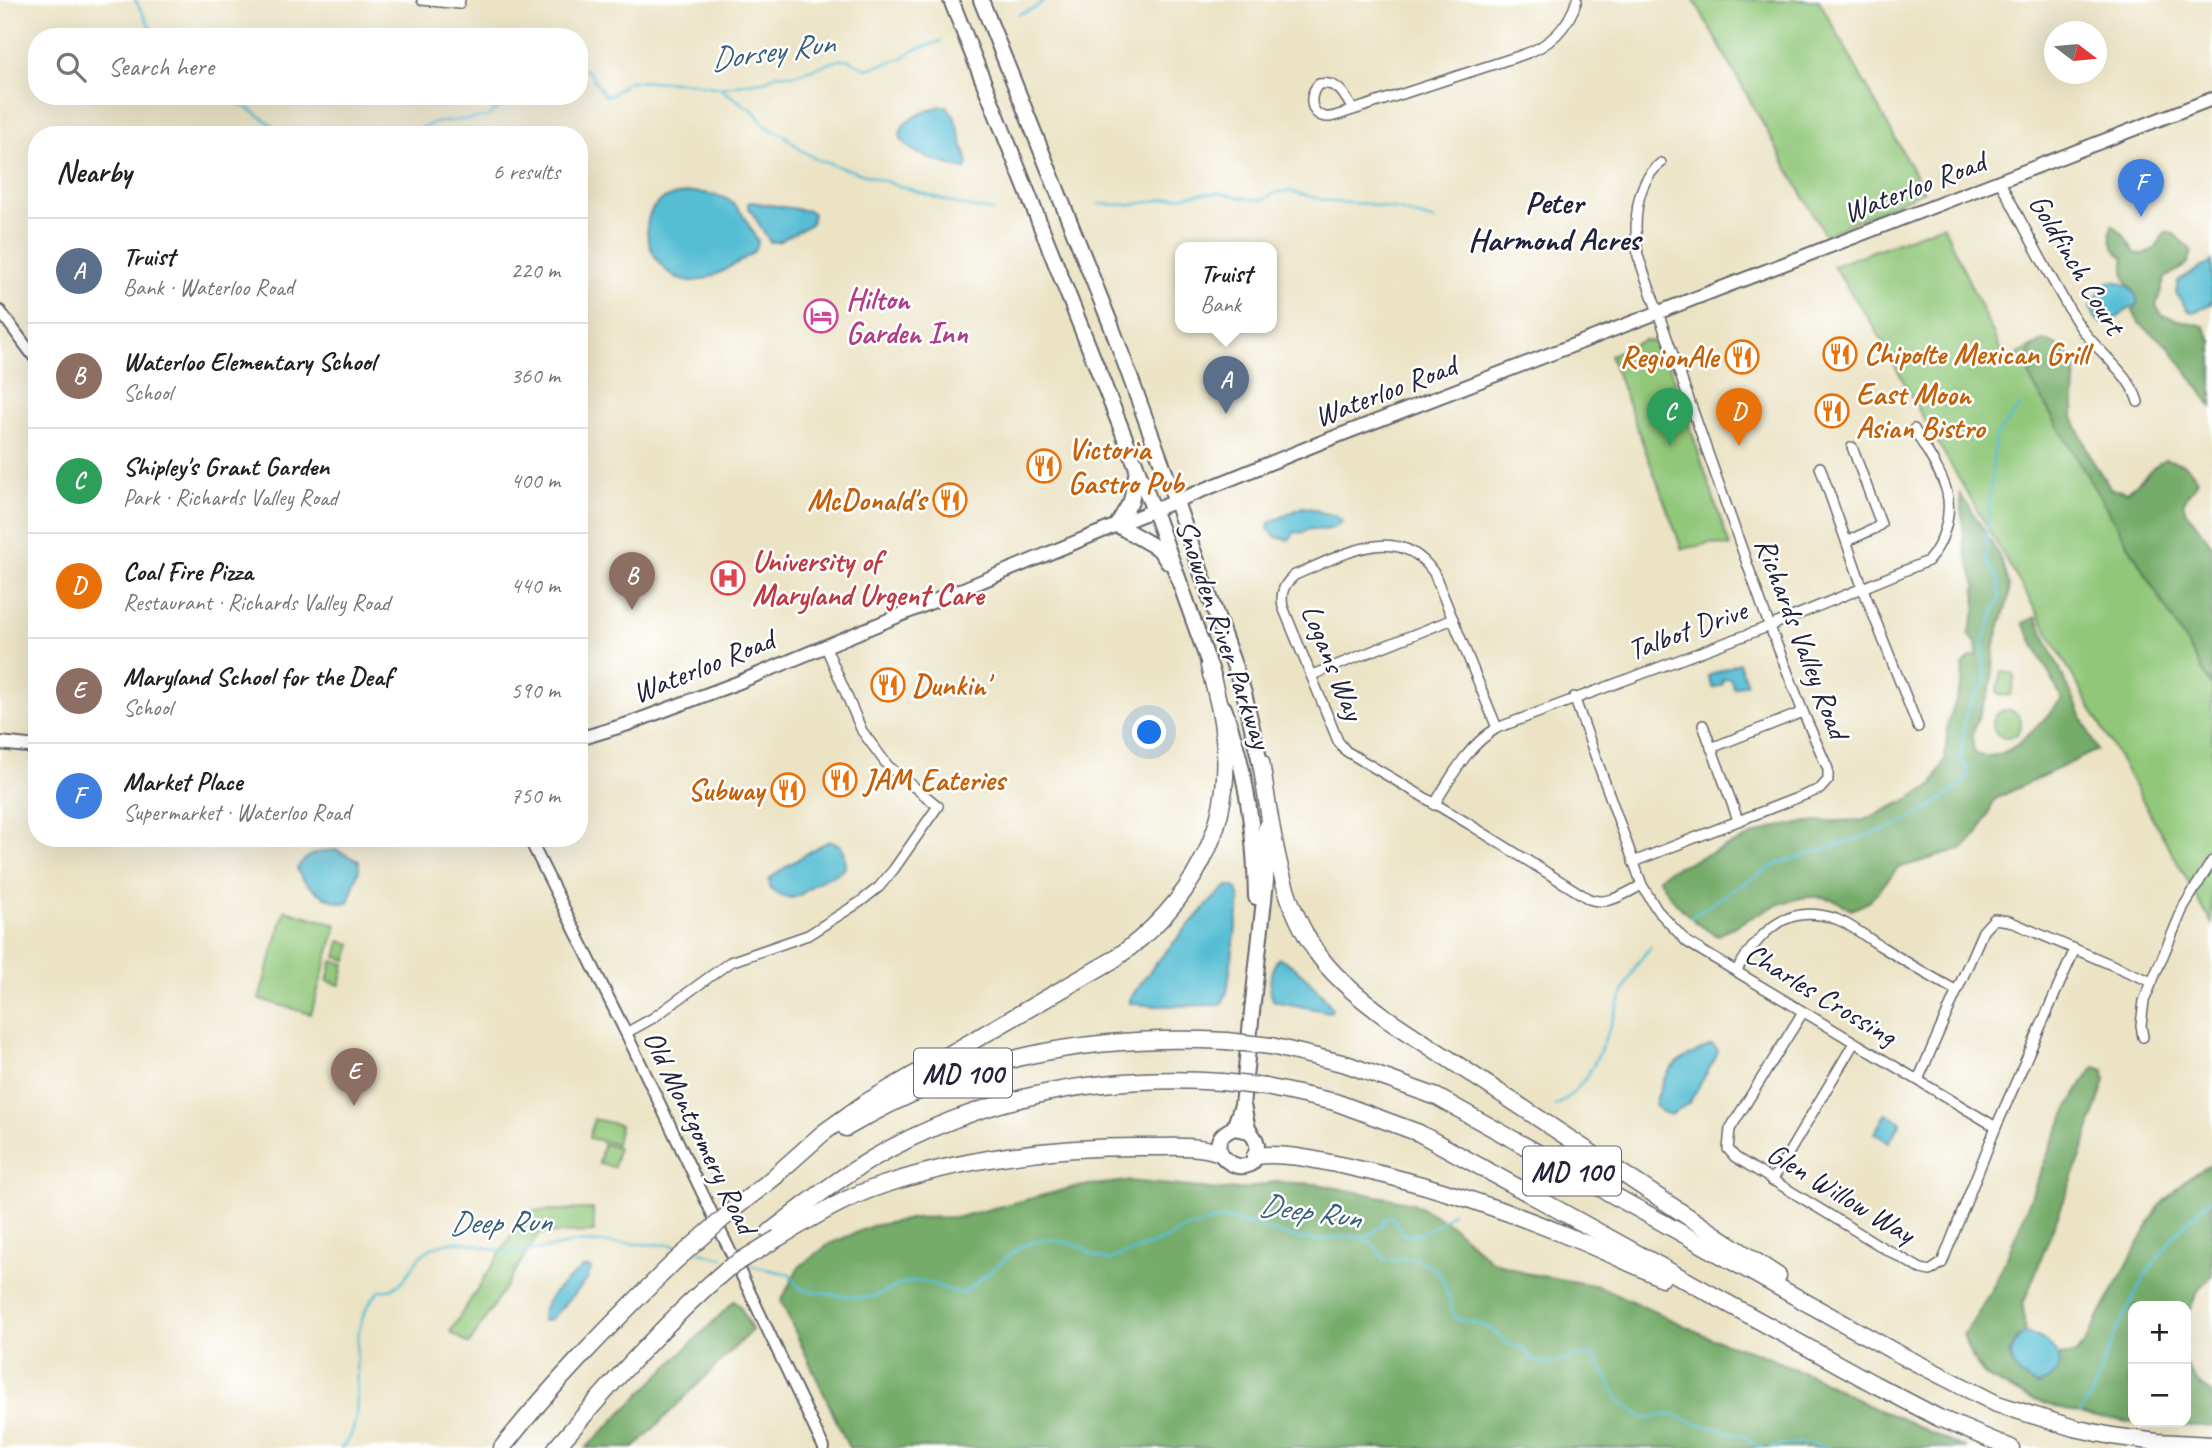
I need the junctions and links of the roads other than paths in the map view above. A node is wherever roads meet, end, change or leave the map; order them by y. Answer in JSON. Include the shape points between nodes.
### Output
{"nodes":[{"id":1,"x":422,"y":0,"type":"edge"},
{"id":2,"x":460,"y":0,"type":"edge"},
{"id":3,"x":951,"y":0,"type":"edge"},
{"id":4,"x":981,"y":0,"type":"edge"},
{"id":5,"x":1577,"y":0,"type":"edge"},
{"id":6,"x":2212,"y":99,"type":"edge"},
{"id":7,"x":1353,"y":110,"type":"junction"},
{"id":8,"x":1661,"y":163,"type":"dead end"},
{"id":9,"x":2000,"y":182,"type":"junction"},
{"id":10,"x":0,"y":311,"type":"edge"},
{"id":11,"x":1659,"y":312,"type":"junction"},
{"id":12,"x":28,"y":349,"type":"edge"},
{"id":13,"x":2138,"y":402,"type":"dead end"},
{"id":14,"x":1914,"y":429,"type":"dead end"},
{"id":15,"x":1853,"y":447,"type":"dead end"},
{"id":16,"x":1820,"y":467,"type":"dead end"},
{"id":17,"x":1137,"y":468,"type":"junction"},
{"id":18,"x":1177,"y":502,"type":"junction"},
{"id":19,"x":1154,"y":511,"type":"junction"},
{"id":20,"x":1117,"y":524,"type":"junction"},
{"id":21,"x":1847,"y":541,"type":"junction"},
{"id":22,"x":1175,"y":571,"type":"junction"},
{"id":23,"x":1863,"y":589,"type":"junction"},
{"id":24,"x":1453,"y":619,"type":"junction"},
{"id":25,"x":1770,"y":626,"type":"junction"},
{"id":26,"x":825,"y":645,"type":"junction"},
{"id":27,"x":1209,"y":666,"type":"junction"},
{"id":28,"x":1312,"y":675,"type":"junction"},
{"id":29,"x":1574,"y":697,"type":"junction"},
{"id":30,"x":1802,"y":712,"type":"junction"},
{"id":31,"x":1703,"y":726,"type":"dead end"},
{"id":32,"x":1918,"y":727,"type":"dead end"},
{"id":33,"x":1497,"y":728,"type":"junction"},
{"id":34,"x":588,"y":736,"type":"edge"},
{"id":35,"x":0,"y":743,"type":"edge"},
{"id":36,"x":28,"y":746,"type":"edge"},
{"id":37,"x":1711,"y":748,"type":"junction"},
{"id":38,"x":1261,"y":762,"type":"junction"},
{"id":39,"x":1434,"y":805,"type":"junction"},
{"id":40,"x":1738,"y":820,"type":"junction"},
{"id":41,"x":533,"y":847,"type":"edge"},
{"id":42,"x":2212,"y":861,"type":"edge"},
{"id":43,"x":1633,"y":862,"type":"junction"},
{"id":44,"x":1642,"y":885,"type":"junction"},
{"id":45,"x":1258,"y":944,"type":"junction"},
{"id":46,"x":2075,"y":949,"type":"junction"},
{"id":47,"x":1736,"y":971,"type":"junction"},
{"id":48,"x":2152,"y":982,"type":"junction"},
{"id":49,"x":1957,"y":990,"type":"junction"},
{"id":50,"x":1803,"y":1012,"type":"junction"},
{"id":51,"x":626,"y":1033,"type":"junction"},
{"id":52,"x":2143,"y":1037,"type":"dead end"},
{"id":53,"x":1854,"y":1043,"type":"junction"},
{"id":54,"x":1918,"y":1080,"type":"junction"},
{"id":55,"x":1242,"y":1105,"type":"junction"},
{"id":56,"x":1996,"y":1127,"type":"junction"},
{"id":57,"x":1234,"y":1128,"type":"junction"},
{"id":58,"x":1249,"y":1131,"type":"junction"},
{"id":59,"x":1220,"y":1153,"type":"junction"},
{"id":60,"x":1255,"y":1156,"type":"junction"},
{"id":61,"x":1772,"y":1181,"type":"junction"},
{"id":62,"x":768,"y":1182,"type":"junction"},
{"id":63,"x":774,"y":1235,"type":"junction"},
{"id":64,"x":1858,"y":1331,"type":"junction"},
{"id":65,"x":1788,"y":1336,"type":"junction"},
{"id":66,"x":2212,"y":1445,"type":"edge"},
{"id":67,"x":502,"y":1448,"type":"edge"},
{"id":68,"x":556,"y":1448,"type":"edge"},
{"id":69,"x":824,"y":1448,"type":"edge"},
{"id":70,"x":2011,"y":1448,"type":"edge"}],
"edges":[{"from":1,"to":2,"type":"street","via":[[459,4]]},
{"from":3,"to":17,"type":"main road","name":"Snowden River Parkway"},
{"from":4,"to":18,"type":"main road","name":"Snowden River Parkway"},
{"from":5,"to":7,"type":"street","via":[[1565,27],[1534,51]]},
{"from":6,"to":9,"type":"main road","name":"Waterloo Road"},
{"from":7,"to":7,"type":"street","via":[[1331,117],[1319,114],[1311,103],[1314,89],[1319,84],[1333,84]]},
{"from":8,"to":11,"type":"street","name":"Richards Valley Road","via":[[1645,184],[1635,228],[1638,256]]},
{"from":9,"to":11,"type":"main road","name":"Waterloo Road"},
{"from":9,"to":13,"type":"street","name":"Goldfinch Court","via":[[2077,323],[2127,379]]},
{"from":10,"to":12,"type":"street"},
{"from":11,"to":18,"type":"main road","name":"Waterloo Road"},
{"from":11,"to":25,"type":"street","name":"Richards Valley Road"},
{"from":14,"to":23,"type":"street","name":"Talbot Drive","via":[[1947,492],[1940,545],[1928,561]]},
{"from":15,"to":21,"type":"street","via":[[1881,524]]},
{"from":16,"to":21,"type":"street"},
{"from":17,"to":19,"type":"main road","name":"Snowden River Parkway"},
{"from":17,"to":20,"type":"main road","via":[[1131,501]]},
{"from":18,"to":19,"type":"main road","name":"Waterloo Road"},
{"from":18,"to":38,"type":"main road","name":"Snowden River Parkway","via":[[1244,693]]},
{"from":19,"to":20,"type":"main road","name":"Waterloo Road"},
{"from":19,"to":22,"type":"main road","name":"Snowden River Parkway"},
{"from":20,"to":22,"type":"main road","via":[[1159,549]]},
{"from":20,"to":26,"type":"main road","name":"Waterloo Road"},
{"from":21,"to":23,"type":"street"},
{"from":22,"to":27,"type":"main road","name":"Snowden River Parkway"},
{"from":23,"to":25,"type":"street","name":"Talbot Drive"},
{"from":23,"to":32,"type":"street"},
{"from":24,"to":28,"type":"street"},
{"from":24,"to":28,"type":"street","name":"Logans Way","via":[[1427,562],[1399,546],[1363,548],[1295,575],[1281,597]]},
{"from":24,"to":33,"type":"street","name":"Logans Way"},
{"from":25,"to":29,"type":"street","name":"Talbot Drive"},
{"from":25,"to":30,"type":"street","name":"Richards Valley Road"},
{"from":26,"to":34,"type":"main road","name":"Waterloo Road","via":[[673,708]]},
{"from":26,"to":51,"type":"street","via":[[862,731],[888,766],[938,806],[894,869],[860,902],[808,935],[730,962]]},
{"from":27,"to":45,"type":"main road","name":"Snowden River Parkway","via":[[1244,778]]},
{"from":27,"to":62,"type":"highway","via":[[1223,729],[1223,791],[1208,850],[1179,901],[1122,953],[865,1103]]},
{"from":28,"to":39,"type":"street","name":"Logans Way","via":[[1346,751]]},
{"from":29,"to":33,"type":"street","name":"Talbot Drive"},
{"from":29,"to":43,"type":"street","name":"Charles Crossing"},
{"from":30,"to":37,"type":"street"},
{"from":30,"to":40,"type":"street","name":"Richards Valley Road","via":[[1828,769],[1828,780],[1820,789]]},
{"from":31,"to":37,"type":"street"},
{"from":33,"to":39,"type":"street","name":"Talbot Drive","via":[[1472,748]]},
{"from":35,"to":36,"type":"main road"},
{"from":37,"to":40,"type":"street"},
{"from":38,"to":45,"type":"main road","name":"Snowden River Parkway","via":[[1266,881]]},
{"from":38,"to":64,"type":"highway","via":[[1290,904],[1321,958],[1340,978],[1388,1019]]},
{"from":39,"to":44,"type":"street","name":"Logans Way","via":[[1589,899],[1611,901]]},
{"from":40,"to":43,"type":"street","name":"Richards Valley Road"},
{"from":41,"to":51,"type":"street","name":"Old Montgomery Road"},
{"from":42,"to":48,"type":"street","via":[[2184,906]]},
{"from":43,"to":44,"type":"street","name":"Charles Crossing"},
{"from":44,"to":47,"type":"street","name":"Charles Crossing","via":[[1657,910],[1687,942]]},
{"from":45,"to":55,"type":"main road","name":"Snowden River Parkway"},
{"from":46,"to":48,"type":"street"},
{"from":46,"to":49,"type":"street","via":[[2009,920],[1994,919],[1983,931]]},
{"from":46,"to":56,"type":"street"},
{"from":47,"to":49,"type":"street","via":[[1761,934],[1776,923],[1798,916],[1824,916],[1844,923]]},
{"from":47,"to":50,"type":"street","name":"Charles Crossing"},
{"from":48,"to":52,"type":"street","via":[[2141,1012]]},
{"from":49,"to":54,"type":"street"},
{"from":50,"to":53,"type":"street","name":"Charles Crossing"},
{"from":50,"to":61,"type":"street","name":"Glen Willow Way","via":[[1728,1137],[1728,1149],[1735,1157]]},
{"from":51,"to":69,"type":"street","name":"Old Montgomery Road"},
{"from":53,"to":54,"type":"street","name":"Charles Crossing"},
{"from":53,"to":61,"type":"street"},
{"from":54,"to":56,"type":"street","name":"Charles Crossing"},
{"from":55,"to":57,"type":"main road","name":"Snowden River Parkway"},
{"from":55,"to":58,"type":"main road","name":"Snowden River Parkway"},
{"from":56,"to":61,"type":"street","name":"Glen Willow Way","via":[[1942,1263],[1930,1271]]},
{"from":57,"to":58,"type":"main road"},
{"from":57,"to":59,"type":"main road","name":"Snowden River Parkway","via":[[1220,1140]]},
{"from":58,"to":60,"type":"main road","name":"Snowden River Parkway","via":[[1257,1144]]},
{"from":59,"to":60,"type":"main road","via":[[1228,1163],[1240,1166]]},
{"from":59,"to":63,"type":"highway","via":[[1190,1147],[1084,1149],[967,1164],[870,1190]]},
{"from":60,"to":65,"type":"highway","via":[[1277,1154],[1326,1163],[1472,1199],[1571,1236]]},
{"from":62,"to":64,"type":"highway","number":"MD 100","bridge":true,"via":[[872,1112],[960,1074],[1098,1042],[1150,1039],[1271,1046],[1346,1063],[1437,1097]]},
{"from":62,"to":67,"type":"highway","number":"MD 100","bridge":true,"via":[[673,1263],[582,1356]]},
{"from":63,"to":65,"type":"highway","number":"MD 100","bridge":true,"via":[[852,1171],[892,1147],[973,1112],[1058,1089],[1100,1083],[1222,1082],[1335,1102],[1419,1133]]},
{"from":63,"to":68,"type":"highway","bridge":true,"via":[[722,1274],[633,1361]]},
{"from":64,"to":66,"type":"highway","number":"MD 100","via":[[1957,1385],[2035,1417],[2112,1436]]},
{"from":65,"to":70,"type":"highway","number":"MD 100","via":[[1939,1418]]}]}
